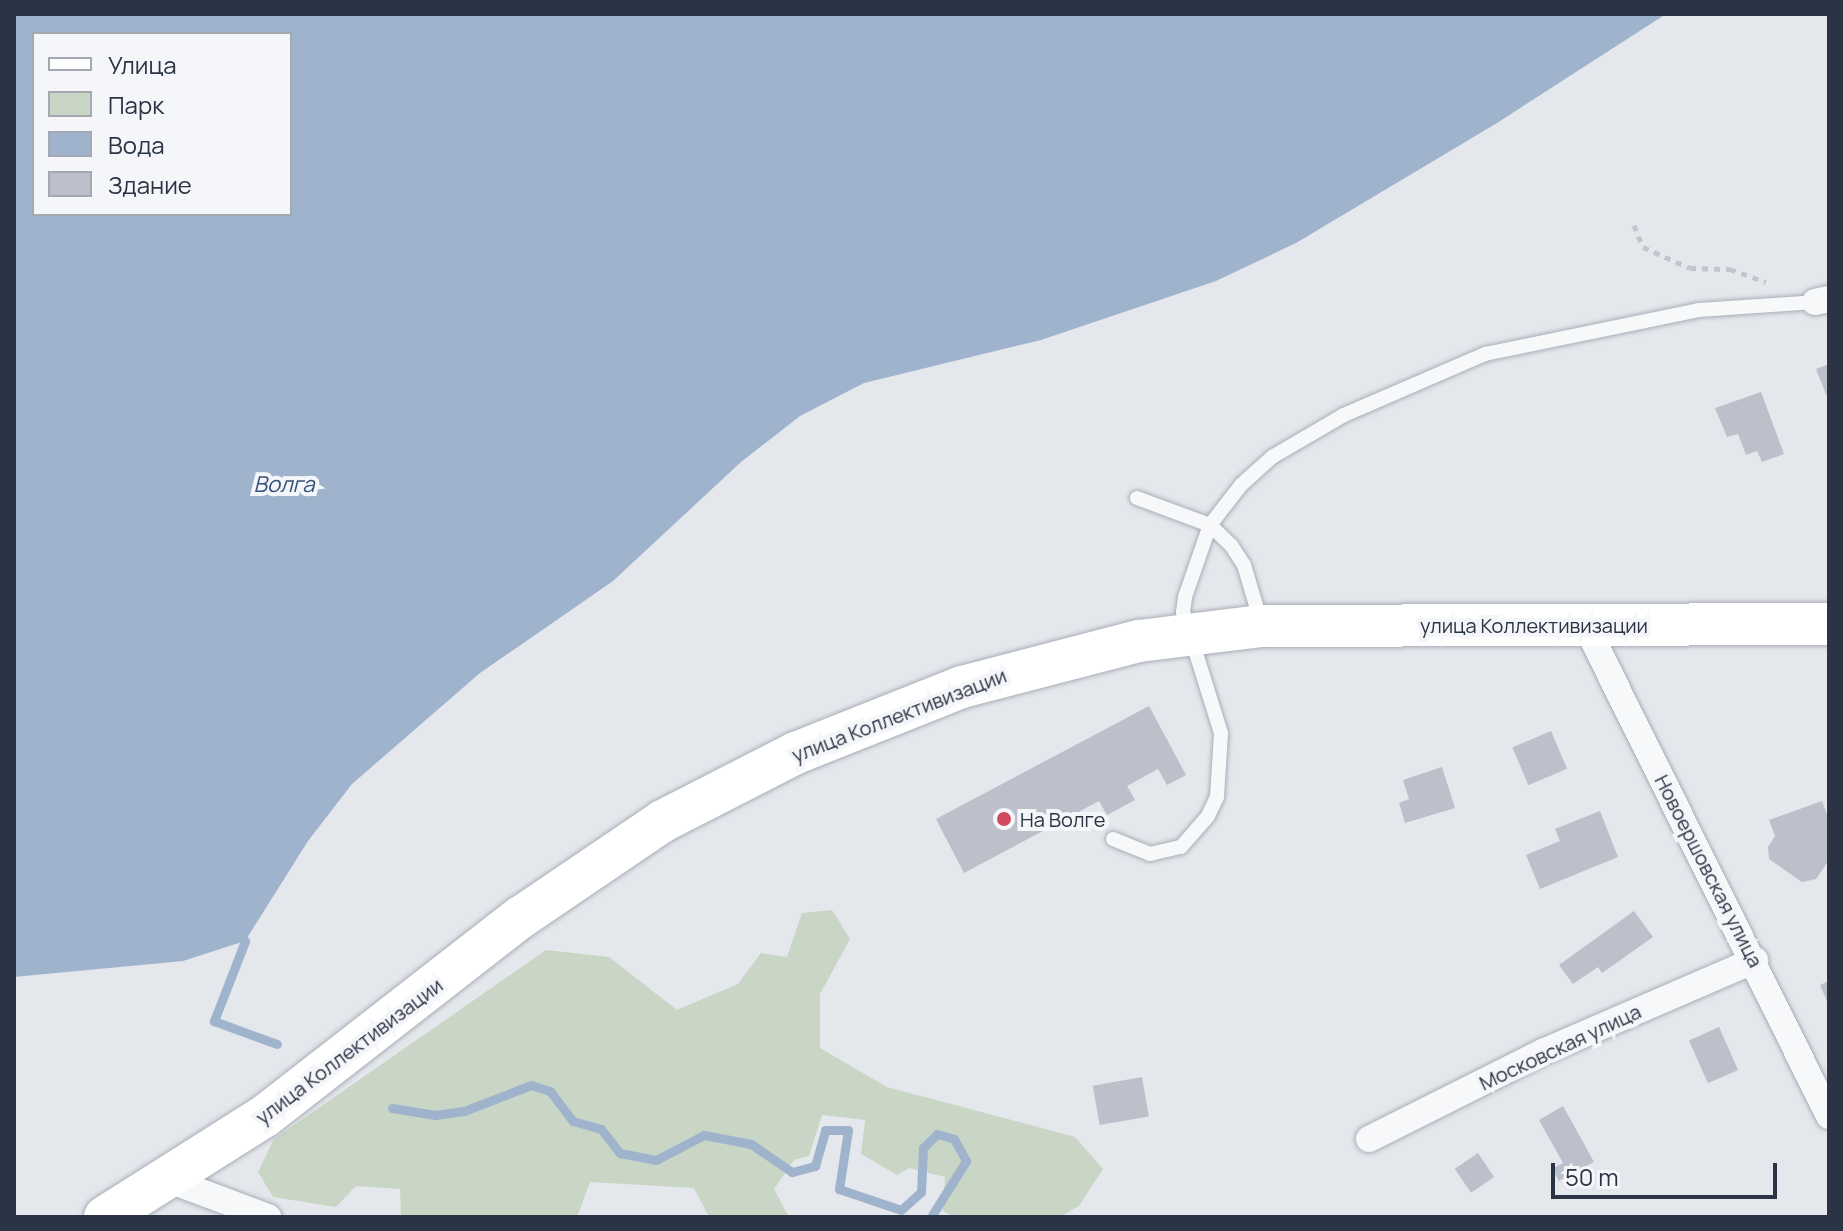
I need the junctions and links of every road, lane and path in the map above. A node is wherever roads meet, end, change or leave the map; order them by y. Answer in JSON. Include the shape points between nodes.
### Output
{"nodes":[{"id":1,"x":1634,"y":225,"type":"dead end"},
{"id":2,"x":1770,"y":284,"type":"dead end"},
{"id":3,"x":1822,"y":301,"type":"edge"},
{"id":4,"x":1137,"y":498,"type":"dead end"},
{"id":5,"x":1210,"y":525,"type":"junction"},
{"id":6,"x":1829,"y":624,"type":"edge"},
{"id":7,"x":1262,"y":626,"type":"junction"},
{"id":8,"x":1586,"y":626,"type":"junction"},
{"id":9,"x":1190,"y":633,"type":"junction"},
{"id":10,"x":1113,"y":839,"type":"dead end"},
{"id":11,"x":1755,"y":960,"type":"junction"},
{"id":12,"x":1829,"y":1116,"type":"edge"},
{"id":13,"x":1369,"y":1139,"type":"dead end"},
{"id":14,"x":169,"y":1180,"type":"junction"},
{"id":15,"x":105,"y":1217,"type":"edge"},
{"id":16,"x":268,"y":1217,"type":"edge"}],
"edges":[{"from":1,"to":2,"type":"path","via":[[1643,247],[1690,268],[1730,269]]},
{"from":3,"to":5,"type":"lane","via":[[1699,310],[1554,336],[1451,366],[1308,433],[1241,485]]},
{"from":4,"to":5,"type":"lane"},
{"from":5,"to":7,"type":"lane","via":[[1244,565]]},
{"from":5,"to":9,"type":"lane","via":[[1185,597],[1183,612]]},
{"from":6,"to":8,"type":"main road","name":"улица Коллективизации"},
{"from":7,"to":8,"type":"main road","name":"улица Коллективизации"},
{"from":7,"to":9,"type":"main road","name":"улица Коллективизации"},
{"from":8,"to":11,"type":"street","name":"Новоершовская улица"},
{"from":9,"to":10,"type":"lane","via":[[1221,733],[1217,797],[1181,847],[1150,854]]},
{"from":9,"to":14,"type":"main road","name":"улица Коллективизации","via":[[1083,652],[962,687],[796,753],[675,814],[593,865],[265,1116]]},
{"from":11,"to":12,"type":"street","name":"Новоершовская улица"},
{"from":11,"to":13,"type":"street","name":"Московская улица","via":[[1545,1051]]},
{"from":14,"to":15,"type":"main road","name":"улица Коллективизации"},
{"from":14,"to":16,"type":"street"}]}
